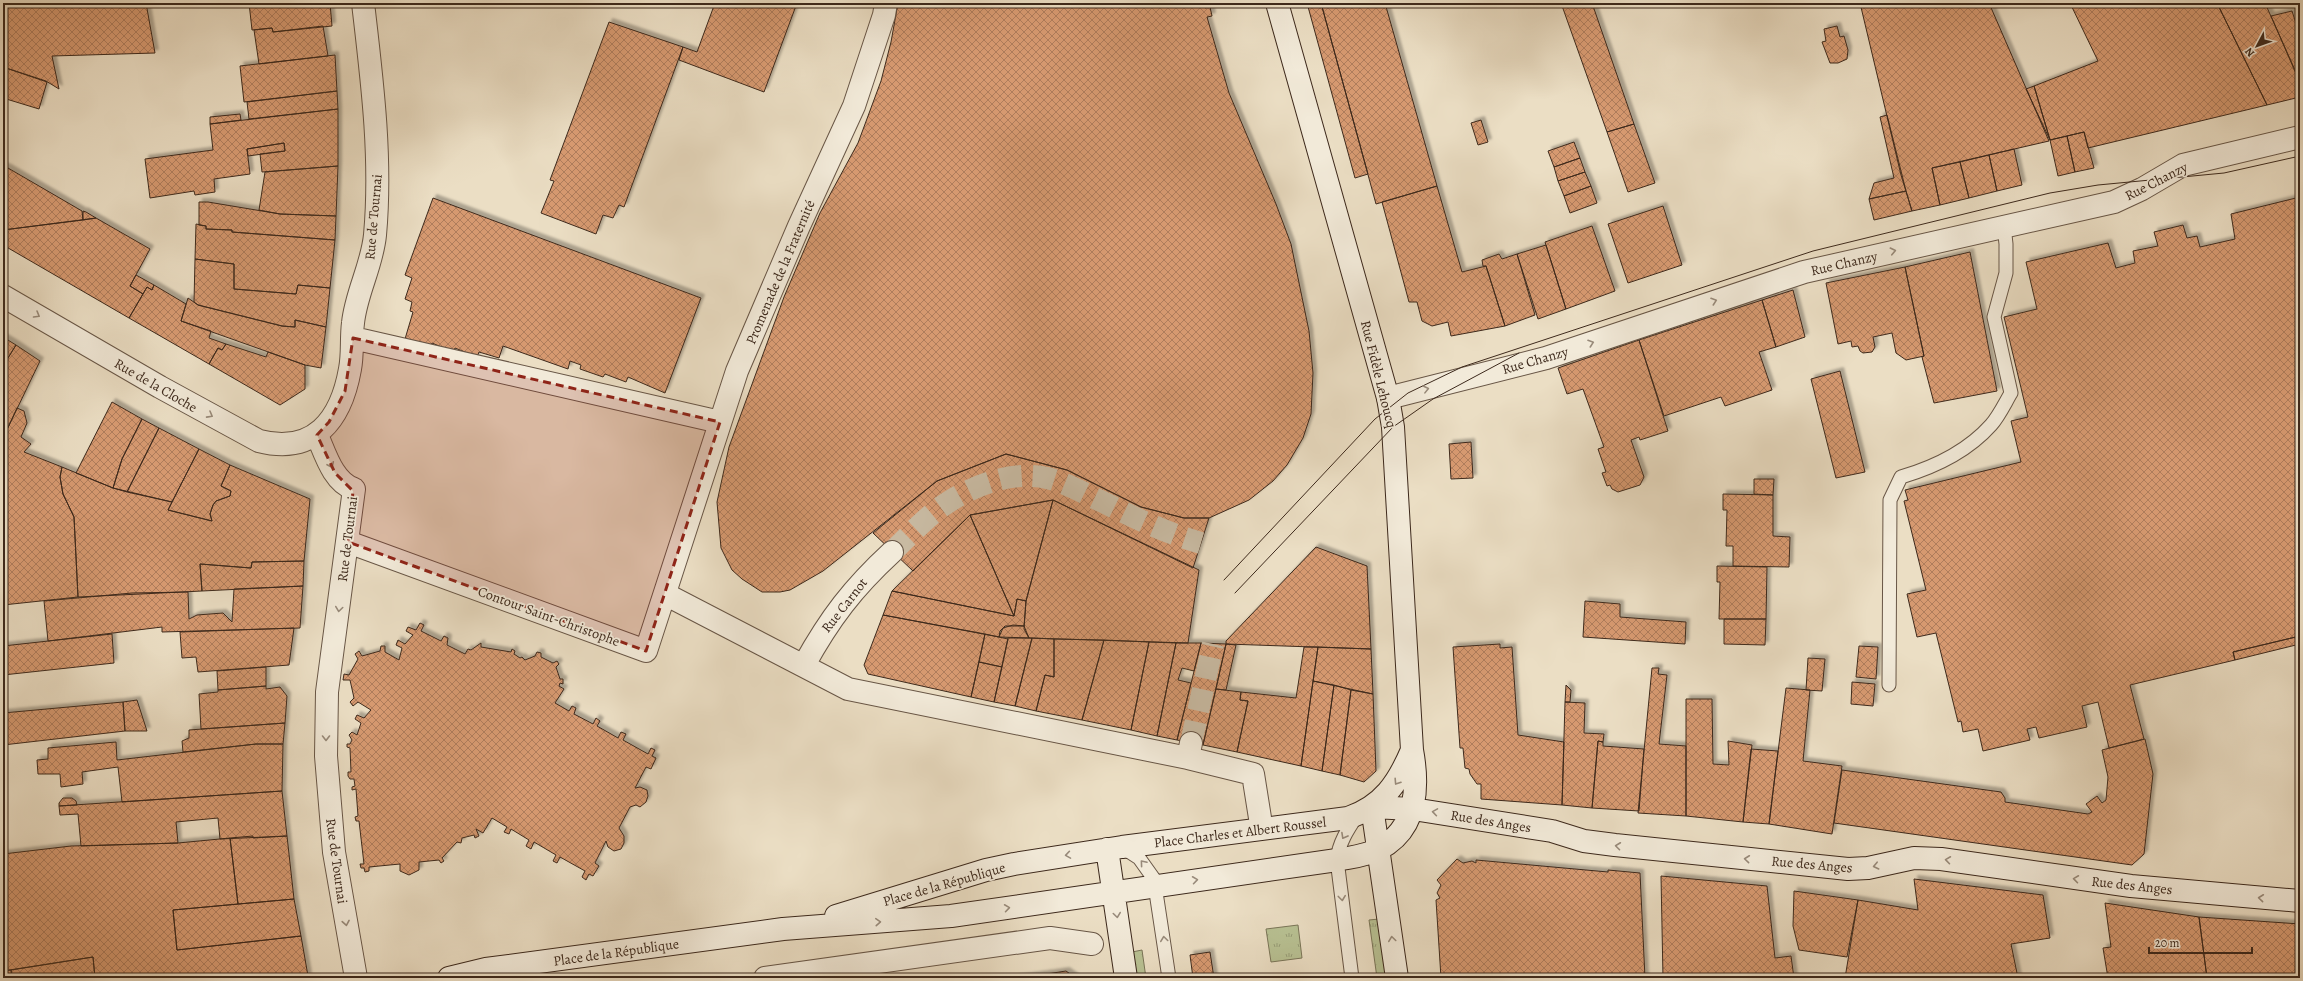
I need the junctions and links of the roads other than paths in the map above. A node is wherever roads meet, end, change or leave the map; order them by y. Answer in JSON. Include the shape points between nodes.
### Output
{"nodes":[{"id":1,"x":364,"y":3,"type":"edge"},
{"id":2,"x":886,"y":3,"type":"edge"},
{"id":3,"x":1277,"y":5,"type":"edge"},
{"id":4,"x":2300,"y":137,"type":"edge"},
{"id":5,"x":2004,"y":226,"type":"junction"},
{"id":6,"x":3,"y":296,"type":"edge"},
{"id":7,"x":353,"y":338,"type":"junction"},
{"id":8,"x":1388,"y":398,"type":"junction"},
{"id":9,"x":720,"y":422,"type":"junction"},
{"id":10,"x":317,"y":435,"type":"junction"},
{"id":11,"x":348,"y":542,"type":"junction"},
{"id":12,"x":681,"y":545,"type":"joint"},
{"id":13,"x":892,"y":552,"type":"tunnel mouth"},
{"id":14,"x":665,"y":594,"type":"junction"},
{"id":15,"x":804,"y":665,"type":"junction"},
{"id":16,"x":1889,"y":685,"type":"dead end"},
{"id":17,"x":1412,"y":750,"type":"junction"},
{"id":18,"x":1413,"y":808,"type":"junction"},
{"id":19,"x":1365,"y":811,"type":"junction"},
{"id":20,"x":1260,"y":818,"type":"dead end"},
{"id":21,"x":1114,"y":848,"type":"junction"},
{"id":22,"x":1379,"y":849,"type":"junction"},
{"id":23,"x":1337,"y":860,"type":"junction"},
{"id":24,"x":1157,"y":886,"type":"junction"},
{"id":25,"x":1114,"y":893,"type":"junction"},
{"id":26,"x":2300,"y":901,"type":"edge"},
{"id":27,"x":783,"y":929,"type":"junction"},
{"id":28,"x":1092,"y":944,"type":"dead end"},
{"id":29,"x":356,"y":978,"type":"edge"},
{"id":30,"x":450,"y":978,"type":"edge"},
{"id":31,"x":765,"y":978,"type":"edge"},
{"id":32,"x":1126,"y":978,"type":"edge"},
{"id":33,"x":1169,"y":978,"type":"edge"},
{"id":34,"x":1352,"y":978,"type":"edge"},
{"id":35,"x":1397,"y":978,"type":"edge"}],
"edges":[{"from":1,"to":7,"type":"street","name":"Rue de Tournai","via":[[376,119],[378,193],[375,237],[370,264],[356,309]]},
{"from":2,"to":9,"type":"street","name":"Promenade de la Fraternité","via":[[854,106],[740,364]]},
{"from":3,"to":8,"type":"street","name":"Rue Fidèle Lehoucq"},
{"from":4,"to":5,"type":"street","name":"Rue Chanzy","via":[[2182,165],[2114,202]]},
{"from":8,"to":5,"type":"street","name":"Rue Chanzy","one_way":true,"via":[[1546,358],[1804,272]]},
{"from":5,"to":16,"type":"lane","via":[[2006,273],[1994,317],[2011,393],[1992,424],[1962,452],[1926,470],[1901,477],[1890,500]]},
{"from":6,"to":10,"type":"street","name":"Rue de la Cloche","one_way":true,"via":[[259,441],[277,445],[294,444]]},
{"from":7,"to":9,"type":"street"},
{"from":7,"to":10,"type":"street","name":"Rue de Tournai","via":[[345,391],[329,422]]},
{"from":8,"to":17,"type":"street","name":"Rue Fidèle Lehoucq","via":[[1398,485]]},
{"from":9,"to":12,"type":"street","name":"Promenade de la Fraternité"},
{"from":10,"to":11,"type":"street","name":"Rue de Tournai","one_way":true,"via":[[335,473],[346,486],[354,489]]},
{"from":11,"to":14,"type":"street","name":"Contour Saint-Christophe","via":[[646,651]]},
{"from":11,"to":29,"type":"street","name":"Rue de Tournai","one_way":true,"via":[[327,692],[326,756],[334,852]]},
{"from":12,"to":14,"type":"street","name":"Contour Saint-Christophe"},
{"from":13,"to":15,"type":"street","name":"Rue Carnot","via":[[854,589],[838,609]]},
{"from":14,"to":15,"type":"street"},
{"from":15,"to":20,"type":"street","via":[[848,689],[1189,750],[1253,774]]},
{"from":17,"to":18,"type":"street","name":"Rue Fidèle Lehoucq","via":[[1416,783]]},
{"from":17,"to":19,"type":"street","name":"Rue Fidèle Lehoucq","one_way":true,"via":[[1395,785]]},
{"from":18,"to":19,"type":"street","name":"Rue des Anges"},
{"from":18,"to":22,"type":"street","via":[[1401,831]]},
{"from":26,"to":18,"type":"street","name":"Rue des Anges","one_way":true,"via":[[2131,886],[1941,859],[1914,858],[1868,868],[1848,869],[1615,845],[1584,841],[1552,831]]},
{"from":19,"to":21,"type":"street","name":"Place Charles et Albert Roussel","via":[[1335,821]]},
{"from":19,"to":22,"type":"street"},
{"from":19,"to":23,"type":"lane","one_way":true,"via":[[1343,837],[1338,848]]},
{"from":24,"to":21,"type":"lane","one_way":true,"via":[[1139,858]]},
{"from":21,"to":25,"type":"street"},
{"from":21,"to":27,"type":"street","name":"Place de la République","one_way":true,"via":[[986,870],[849,912]]},
{"from":22,"to":23,"type":"street"},
{"from":35,"to":22,"type":"street","one_way":true},
{"from":24,"to":23,"type":"street","one_way":true},
{"from":23,"to":34,"type":"lane","one_way":true},
{"from":24,"to":25,"type":"street"},
{"from":33,"to":24,"type":"lane","one_way":true},
{"from":27,"to":25,"type":"street","name":"Place de la République","one_way":true,"via":[[951,916]]},
{"from":25,"to":32,"type":"street","one_way":true},
{"from":27,"to":30,"type":"street","name":"Place de la République","via":[[486,969]]},
{"from":28,"to":31,"type":"street","via":[[1050,938]]}]}
